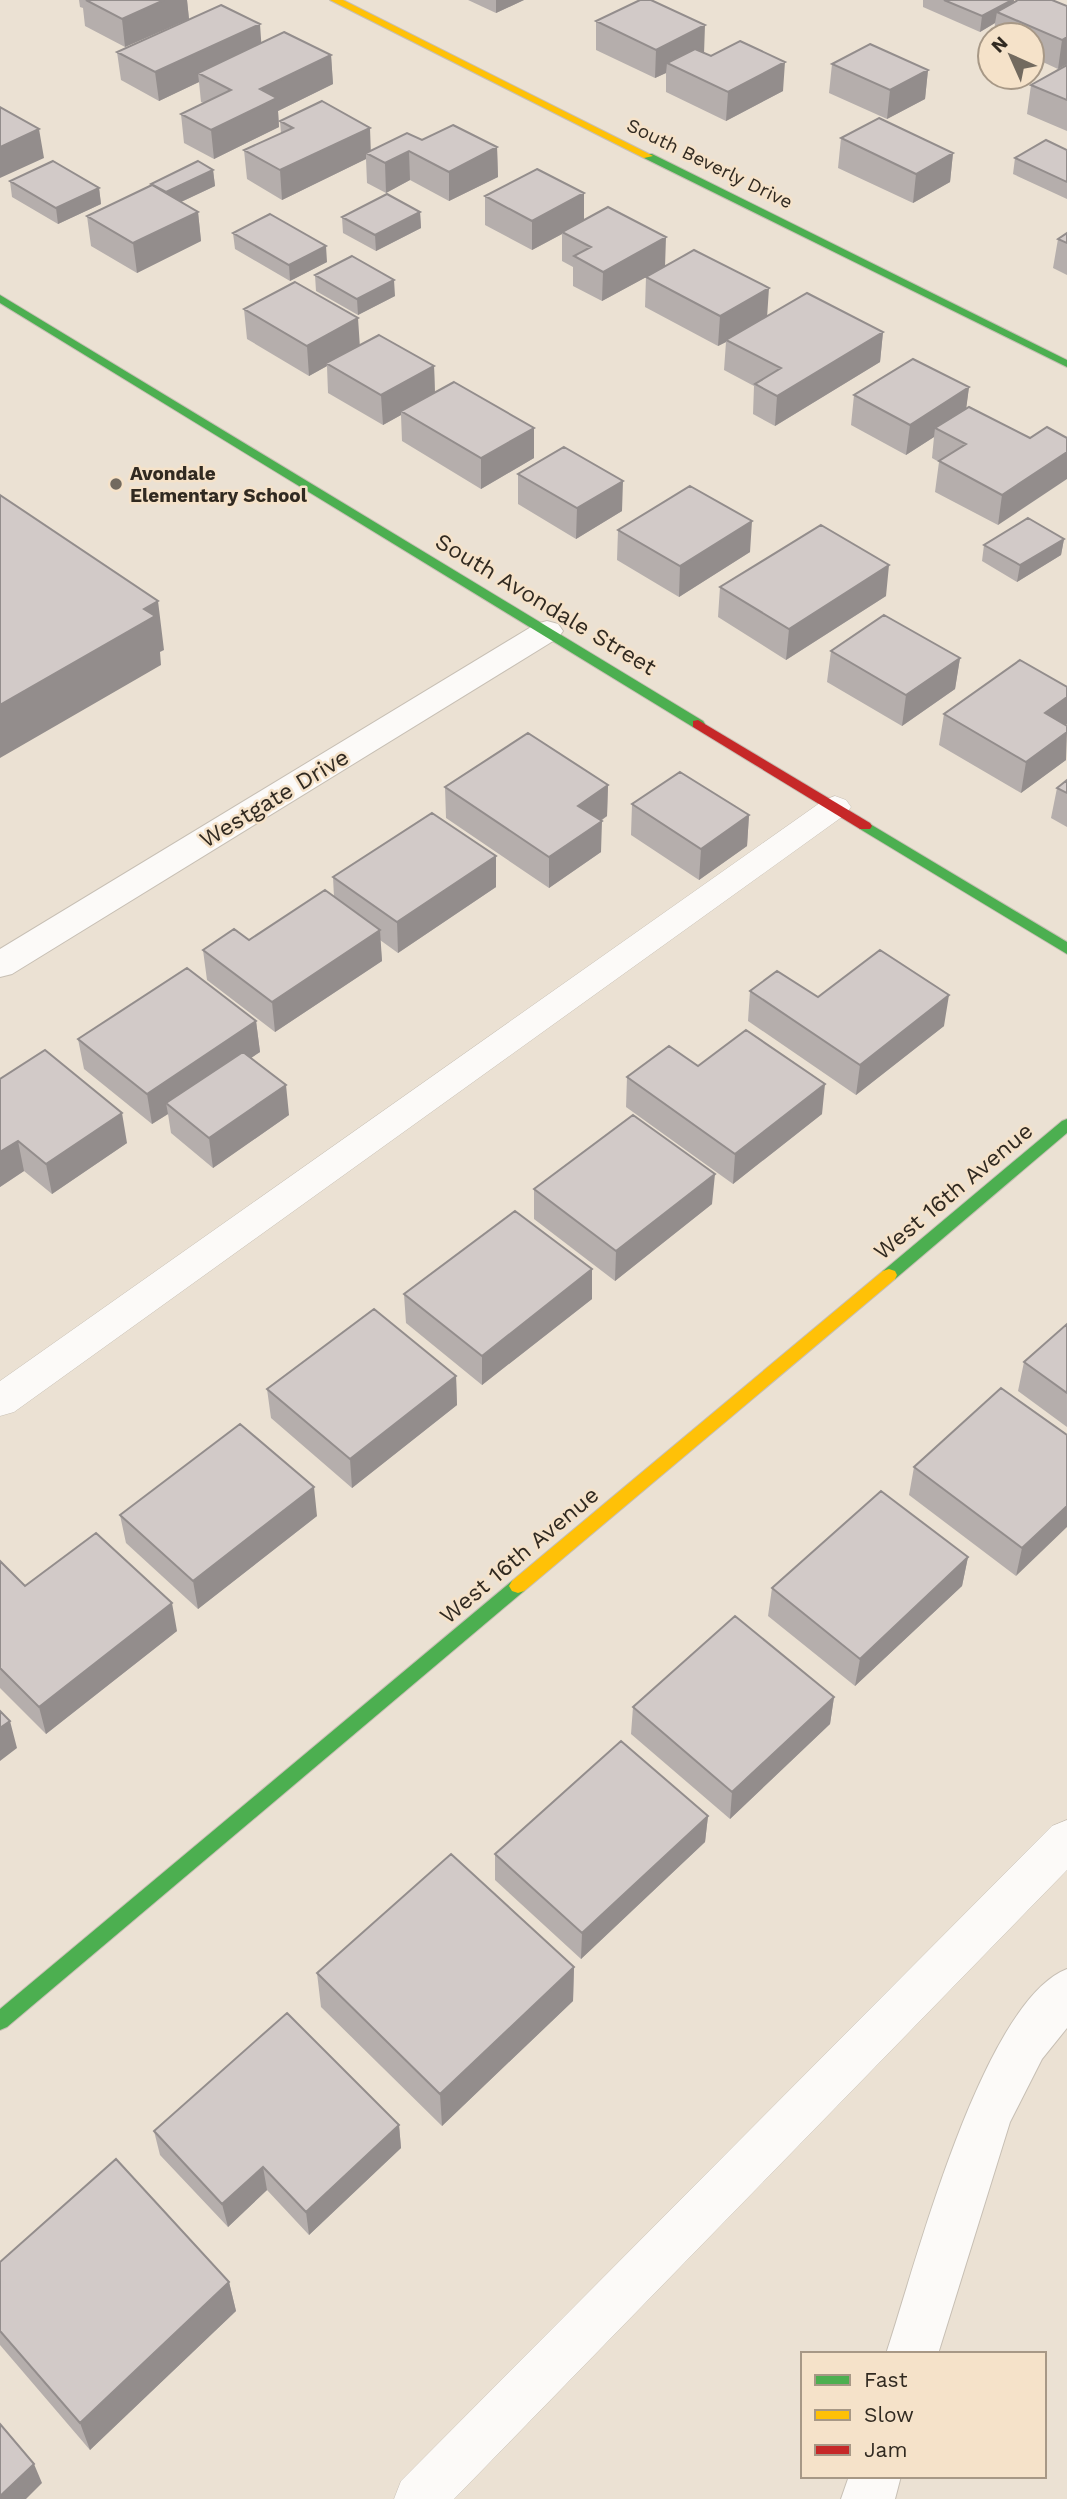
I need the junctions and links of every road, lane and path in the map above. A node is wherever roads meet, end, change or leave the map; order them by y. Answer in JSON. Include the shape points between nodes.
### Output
{"nodes":[{"id":1,"x":335,"y":0,"type":"edge"},
{"id":2,"x":0,"y":298,"type":"edge"},
{"id":3,"x":1067,"y":364,"type":"edge"},
{"id":4,"x":548,"y":631,"type":"junction"},
{"id":5,"x":835,"y":807,"type":"junction"},
{"id":6,"x":1067,"y":949,"type":"edge"},
{"id":7,"x":0,"y":965,"type":"edge"},
{"id":8,"x":1067,"y":1125,"type":"edge"},
{"id":9,"x":0,"y":1401,"type":"edge"},
{"id":10,"x":1067,"y":1840,"type":"edge"},
{"id":11,"x":1067,"y":1991,"type":"edge"},
{"id":12,"x":0,"y":2021,"type":"edge"},
{"id":13,"x":913,"y":2352,"type":"edge"},
{"id":14,"x":874,"y":2478,"type":"edge"},
{"id":15,"x":419,"y":2499,"type":"edge"},
{"id":16,"x":868,"y":2499,"type":"edge"}],
"edges":[{"from":1,"to":3,"type":"street","name":"South Beverly Drive"},
{"from":2,"to":4,"type":"street","name":"South Avondale Street"},
{"from":4,"to":5,"type":"street","name":"South Avondale Street"},
{"from":4,"to":7,"type":"street","name":"Westgate Drive"},
{"from":5,"to":6,"type":"street","name":"South Avondale Street"},
{"from":5,"to":9,"type":"lane"},
{"from":8,"to":12,"type":"street","name":"West 16th Avenue"},
{"from":10,"to":15,"type":"lane"},
{"from":11,"to":13,"type":"street","via":[[1025,2043],[988,2115]]},
{"from":14,"to":16,"type":"street"}]}
